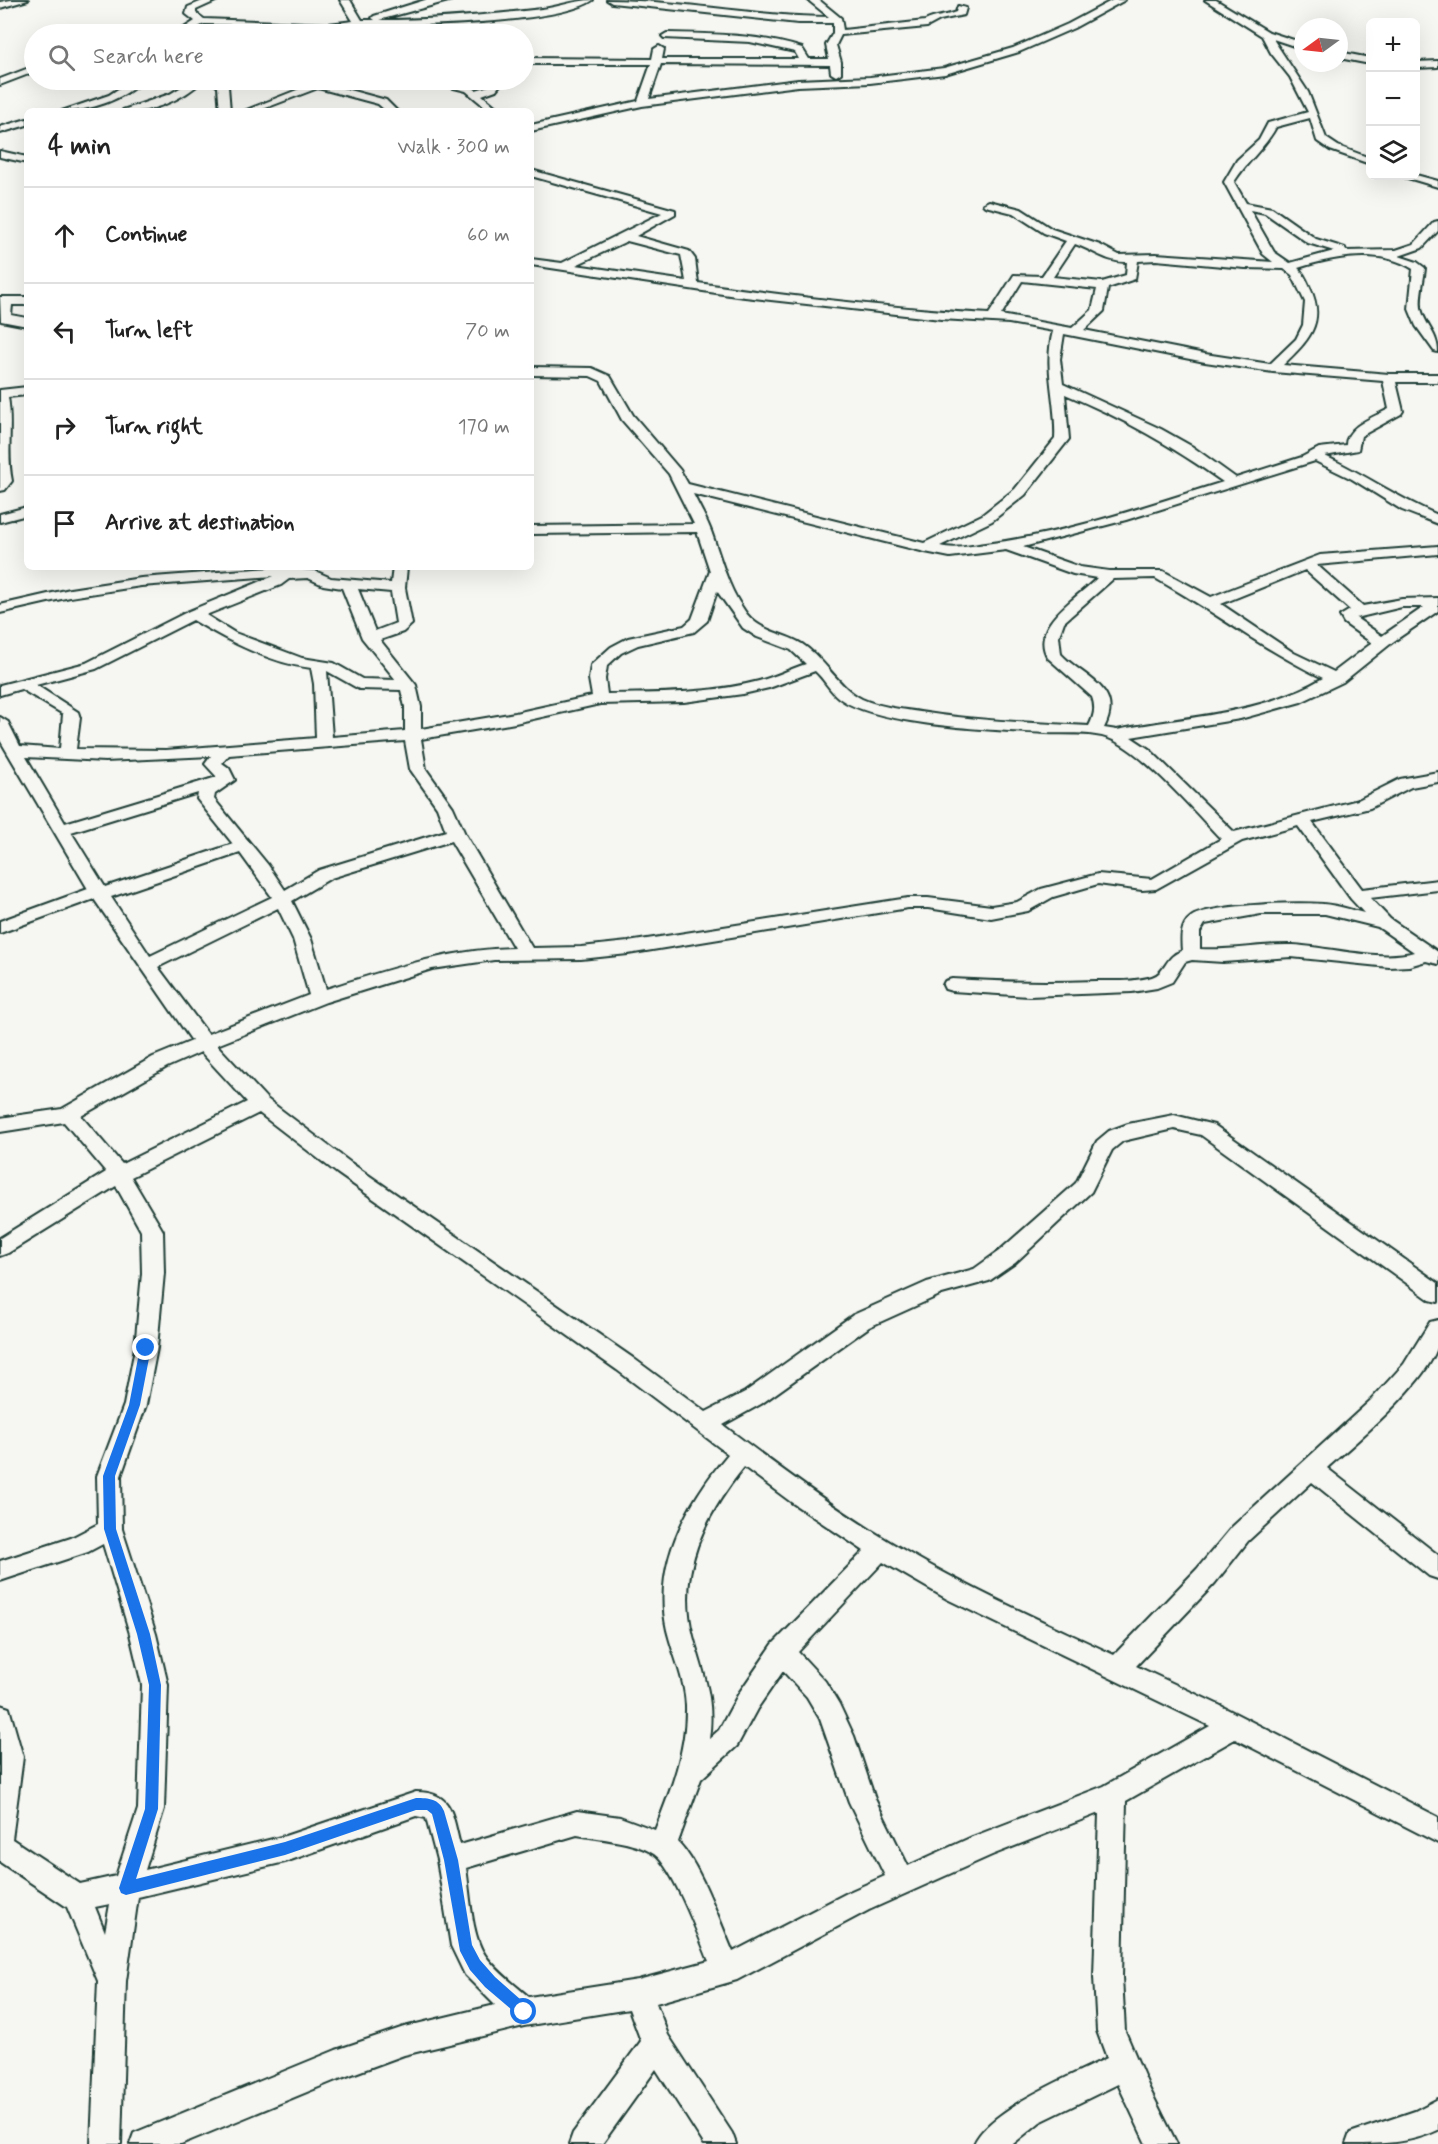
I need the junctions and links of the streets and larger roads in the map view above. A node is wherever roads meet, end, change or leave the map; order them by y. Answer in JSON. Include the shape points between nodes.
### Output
{"nodes":[{"id":1,"x":23,"y":0,"type":"edge"},
{"id":2,"x":213,"y":0,"type":"edge"},
{"id":3,"x":345,"y":0,"type":"edge"},
{"id":4,"x":447,"y":0,"type":"edge"},
{"id":5,"x":588,"y":0,"type":"edge"},
{"id":6,"x":612,"y":0,"type":"edge"},
{"id":7,"x":813,"y":0,"type":"edge"},
{"id":8,"x":1120,"y":0,"type":"edge"},
{"id":9,"x":1210,"y":0,"type":"edge"},
{"id":10,"x":0,"y":5,"type":"edge"},
{"id":11,"x":961,"y":8,"type":"dead end"},
{"id":12,"x":753,"y":9,"type":"junction"},
{"id":13,"x":686,"y":12,"type":"edge"},
{"id":14,"x":838,"y":20,"type":"junction"},
{"id":15,"x":202,"y":21,"type":"junction"},
{"id":16,"x":361,"y":23,"type":"junction"},
{"id":17,"x":197,"y":24,"type":"edge"},
{"id":18,"x":281,"y":24,"type":"edge"},
{"id":19,"x":353,"y":24,"type":"edge"},
{"id":20,"x":838,"y":33,"type":"junction"},
{"id":21,"x":1266,"y":34,"type":"junction"},
{"id":22,"x":667,"y":36,"type":"junction"},
{"id":23,"x":744,"y":39,"type":"junction"},
{"id":24,"x":1294,"y":43,"type":"edge"},
{"id":25,"x":1348,"y":57,"type":"edge"},
{"id":26,"x":1366,"y":60,"type":"edge"},
{"id":27,"x":534,"y":61,"type":"edge"},
{"id":28,"x":656,"y":61,"type":"junction"},
{"id":29,"x":806,"y":62,"type":"junction"},
{"id":30,"x":836,"y":62,"type":"junction"},
{"id":31,"x":1438,"y":64,"type":"edge"},
{"id":32,"x":1420,"y":65,"type":"edge"},
{"id":33,"x":0,"y":71,"type":"edge"},
{"id":34,"x":24,"y":72,"type":"edge"},
{"id":35,"x":14,"y":76,"type":"junction"},
{"id":36,"x":0,"y":82,"type":"edge"},
{"id":37,"x":837,"y":82,"type":"junction"},
{"id":38,"x":125,"y":90,"type":"edge"},
{"id":39,"x":127,"y":90,"type":"edge"},
{"id":40,"x":185,"y":90,"type":"edge"},
{"id":41,"x":224,"y":90,"type":"edge"},
{"id":42,"x":305,"y":90,"type":"edge"},
{"id":43,"x":337,"y":90,"type":"edge"},
{"id":44,"x":468,"y":90,"type":"edge"},
{"id":45,"x":485,"y":90,"type":"edge"},
{"id":46,"x":475,"y":93,"type":"junction"},
{"id":47,"x":642,"y":103,"type":"junction"},
{"id":48,"x":77,"y":108,"type":"edge"},
{"id":49,"x":127,"y":108,"type":"edge"},
{"id":50,"x":135,"y":108,"type":"edge"},
{"id":51,"x":225,"y":108,"type":"edge"},
{"id":52,"x":257,"y":108,"type":"edge"},
{"id":53,"x":389,"y":108,"type":"edge"},
{"id":54,"x":492,"y":108,"type":"edge"},
{"id":55,"x":1313,"y":114,"type":"junction"},
{"id":56,"x":24,"y":123,"type":"edge"},
{"id":57,"x":534,"y":128,"type":"edge"},
{"id":58,"x":0,"y":130,"type":"edge"},
{"id":59,"x":0,"y":154,"type":"edge"},
{"id":60,"x":24,"y":159,"type":"edge"},
{"id":61,"x":1366,"y":159,"type":"edge"},
{"id":62,"x":534,"y":174,"type":"edge"},
{"id":63,"x":1420,"y":180,"type":"edge"},
{"id":64,"x":1438,"y":184,"type":"edge"},
{"id":65,"x":989,"y":204,"type":"dead end"},
{"id":66,"x":1241,"y":206,"type":"junction"},
{"id":67,"x":1438,"y":224,"type":"edge"},
{"id":68,"x":627,"y":237,"type":"junction"},
{"id":69,"x":1073,"y":239,"type":"junction"},
{"id":70,"x":1425,"y":239,"type":"junction"},
{"id":71,"x":1438,"y":241,"type":"edge"},
{"id":72,"x":1364,"y":255,"type":"junction"},
{"id":73,"x":1382,"y":255,"type":"junction"},
{"id":74,"x":1132,"y":259,"type":"junction"},
{"id":75,"x":534,"y":263,"type":"edge"},
{"id":76,"x":1289,"y":267,"type":"junction"},
{"id":77,"x":561,"y":268,"type":"junction"},
{"id":78,"x":1046,"y":279,"type":"junction"},
{"id":79,"x":692,"y":286,"type":"junction"},
{"id":80,"x":1104,"y":286,"type":"junction"},
{"id":81,"x":3,"y":301,"type":"edge"},
{"id":82,"x":24,"y":301,"type":"edge"},
{"id":83,"x":993,"y":318,"type":"junction"},
{"id":84,"x":24,"y":321,"type":"edge"},
{"id":85,"x":1059,"y":330,"type":"junction"},
{"id":86,"x":1075,"y":332,"type":"junction"},
{"id":87,"x":1438,"y":348,"type":"edge"},
{"id":88,"x":1274,"y":368,"type":"junction"},
{"id":89,"x":534,"y":370,"type":"edge"},
{"id":90,"x":1389,"y":378,"type":"junction"},
{"id":91,"x":1422,"y":378,"type":"junction"},
{"id":92,"x":1438,"y":378,"type":"edge"},
{"id":93,"x":1058,"y":387,"type":"junction"},
{"id":94,"x":1438,"y":388,"type":"edge"},
{"id":95,"x":24,"y":391,"type":"edge"},
{"id":96,"x":0,"y":394,"type":"edge"},
{"id":97,"x":1315,"y":456,"type":"junction"},
{"id":98,"x":1233,"y":482,"type":"junction"},
{"id":99,"x":0,"y":487,"type":"edge"},
{"id":100,"x":682,"y":487,"type":"junction"},
{"id":101,"x":24,"y":512,"type":"edge"},
{"id":102,"x":0,"y":518,"type":"edge"},
{"id":103,"x":1438,"y":520,"type":"edge"},
{"id":104,"x":703,"y":528,"type":"junction"},
{"id":105,"x":534,"y":530,"type":"edge"},
{"id":106,"x":1007,"y":546,"type":"junction"},
{"id":107,"x":926,"y":548,"type":"junction"},
{"id":108,"x":1438,"y":550,"type":"edge"},
{"id":109,"x":1307,"y":564,"type":"junction"},
{"id":110,"x":400,"y":570,"type":"edge"},
{"id":111,"x":718,"y":570,"type":"junction"},
{"id":112,"x":293,"y":571,"type":"edge"},
{"id":113,"x":156,"y":574,"type":"edge"},
{"id":114,"x":1109,"y":575,"type":"junction"},
{"id":115,"x":348,"y":582,"type":"junction"},
{"id":116,"x":398,"y":588,"type":"junction"},
{"id":117,"x":1210,"y":603,"type":"junction"},
{"id":118,"x":1438,"y":603,"type":"edge"},
{"id":119,"x":0,"y":609,"type":"edge"},
{"id":120,"x":1359,"y":611,"type":"junction"},
{"id":121,"x":194,"y":614,"type":"junction"},
{"id":122,"x":370,"y":638,"type":"junction"},
{"id":123,"x":1382,"y":643,"type":"junction"},
{"id":124,"x":817,"y":665,"type":"junction"},
{"id":125,"x":318,"y":666,"type":"junction"},
{"id":126,"x":1337,"y":679,"type":"junction"},
{"id":127,"x":23,"y":684,"type":"junction"},
{"id":128,"x":408,"y":685,"type":"junction"},
{"id":129,"x":0,"y":690,"type":"edge"},
{"id":130,"x":600,"y":699,"type":"junction"},
{"id":131,"x":0,"y":722,"type":"edge"},
{"id":132,"x":1094,"y":731,"type":"junction"},
{"id":133,"x":413,"y":735,"type":"junction"},
{"id":134,"x":1118,"y":735,"type":"junction"},
{"id":135,"x":324,"y":742,"type":"junction"},
{"id":136,"x":8,"y":746,"type":"edge"},
{"id":137,"x":225,"y":749,"type":"junction"},
{"id":138,"x":67,"y":754,"type":"junction"},
{"id":139,"x":1438,"y":777,"type":"edge"},
{"id":140,"x":227,"y":779,"type":"junction"},
{"id":141,"x":1301,"y":819,"type":"junction"},
{"id":142,"x":62,"y":829,"type":"junction"},
{"id":143,"x":456,"y":834,"type":"junction"},
{"id":144,"x":1231,"y":839,"type":"junction"},
{"id":145,"x":244,"y":846,"type":"junction"},
{"id":146,"x":1438,"y":885,"type":"edge"},
{"id":147,"x":99,"y":893,"type":"junction"},
{"id":148,"x":1360,"y":898,"type":"junction"},
{"id":149,"x":282,"y":899,"type":"junction"},
{"id":150,"x":1325,"y":909,"type":"junction"},
{"id":151,"x":1384,"y":923,"type":"junction"},
{"id":152,"x":0,"y":927,"type":"edge"},
{"id":153,"x":526,"y":952,"type":"junction"},
{"id":154,"x":1191,"y":954,"type":"junction"},
{"id":155,"x":1433,"y":958,"type":"edge"},
{"id":156,"x":147,"y":965,"type":"junction"},
{"id":157,"x":952,"y":985,"type":"dead end"},
{"id":158,"x":319,"y":998,"type":"junction"},
{"id":159,"x":204,"y":1043,"type":"junction"},
{"id":160,"x":260,"y":1104,"type":"junction"},
{"id":161,"x":68,"y":1114,"type":"junction"},
{"id":162,"x":0,"y":1125,"type":"edge"},
{"id":163,"x":119,"y":1174,"type":"junction"},
{"id":164,"x":0,"y":1248,"type":"edge"},
{"id":165,"x":1438,"y":1294,"type":"edge"},
{"id":166,"x":1438,"y":1330,"type":"edge"},
{"id":167,"x":706,"y":1423,"type":"junction"},
{"id":168,"x":743,"y":1452,"type":"junction"},
{"id":169,"x":1311,"y":1468,"type":"junction"},
{"id":170,"x":110,"y":1529,"type":"junction"},
{"id":171,"x":881,"y":1549,"type":"junction"},
{"id":172,"x":1438,"y":1569,"type":"edge"},
{"id":173,"x":0,"y":1571,"type":"edge"},
{"id":174,"x":782,"y":1652,"type":"junction"},
{"id":175,"x":1118,"y":1668,"type":"junction"},
{"id":176,"x":0,"y":1716,"type":"edge"},
{"id":177,"x":1234,"y":1726,"type":"junction"},
{"id":178,"x":691,"y":1772,"type":"junction"},
{"id":179,"x":1113,"y":1795,"type":"junction"},
{"id":180,"x":1438,"y":1831,"type":"edge"},
{"id":181,"x":0,"y":1834,"type":"edge"},
{"id":182,"x":663,"y":1845,"type":"junction"},
{"id":183,"x":0,"y":1847,"type":"edge"},
{"id":184,"x":451,"y":1860,"type":"junction"},
{"id":185,"x":902,"y":1882,"type":"junction"},
{"id":186,"x":126,"y":1888,"type":"junction"},
{"id":187,"x":77,"y":1898,"type":"junction"},
{"id":188,"x":727,"y":1970,"type":"junction"},
{"id":189,"x":112,"y":1980,"type":"junction"},
{"id":190,"x":638,"y":1994,"type":"junction"},
{"id":191,"x":524,"y":2012,"type":"junction"},
{"id":192,"x":657,"y":2044,"type":"junction"},
{"id":193,"x":1123,"y":2066,"type":"junction"},
{"id":194,"x":1438,"y":2114,"type":"edge"},
{"id":195,"x":106,"y":2144,"type":"edge"},
{"id":196,"x":146,"y":2144,"type":"edge"},
{"id":197,"x":584,"y":2144,"type":"edge"},
{"id":198,"x":722,"y":2144,"type":"edge"},
{"id":199,"x":990,"y":2144,"type":"edge"},
{"id":200,"x":1162,"y":2144,"type":"edge"},
{"id":201,"x":1361,"y":2144,"type":"edge"}],
"edges":[{"from":1,"to":10,"type":"street"},
{"from":2,"to":15,"type":"street","via":[[189,10]]},
{"from":3,"to":16,"type":"street"},
{"from":4,"to":16,"type":"street"},
{"from":5,"to":16,"type":"street","via":[[550,11],[476,19]]},
{"from":6,"to":13,"type":"street"},
{"from":7,"to":14,"type":"street"},
{"from":8,"to":37,"type":"street","via":[[1044,38],[978,63],[902,78]]},
{"from":9,"to":21,"type":"street"},
{"from":11,"to":20,"type":"street","via":[[957,16],[927,24]]},
{"from":12,"to":13,"type":"street"},
{"from":12,"to":14,"type":"street","via":[[798,20]]},
{"from":12,"to":23,"type":"street"},
{"from":13,"to":22,"type":"street"},
{"from":14,"to":20,"type":"street"},
{"from":15,"to":17,"type":"street"},
{"from":15,"to":18,"type":"street"},
{"from":16,"to":19,"type":"street"},
{"from":20,"to":30,"type":"street","via":[[831,45]]},
{"from":21,"to":24,"type":"street"},
{"from":21,"to":55,"type":"street"},
{"from":22,"to":23,"type":"street"},
{"from":22,"to":28,"type":"street"},
{"from":23,"to":29,"type":"street","via":[[796,49]]},
{"from":25,"to":26,"type":"street"},
{"from":27,"to":28,"type":"street"},
{"from":28,"to":29,"type":"street"},
{"from":28,"to":47,"type":"street"},
{"from":29,"to":30,"type":"street"},
{"from":30,"to":37,"type":"street"},
{"from":31,"to":32,"type":"street"},
{"from":33,"to":35,"type":"street"},
{"from":34,"to":35,"type":"street"},
{"from":35,"to":36,"type":"street"},
{"from":37,"to":47,"type":"street","via":[[798,83]]},
{"from":38,"to":48,"type":"street"},
{"from":39,"to":49,"type":"street"},
{"from":40,"to":50,"type":"street","via":[[165,101]]},
{"from":41,"to":51,"type":"street"},
{"from":42,"to":52,"type":"street"},
{"from":43,"to":53,"type":"street","via":[[382,102]]},
{"from":44,"to":46,"type":"street"},
{"from":45,"to":46,"type":"street"},
{"from":46,"to":54,"type":"street"},
{"from":47,"to":57,"type":"street"},
{"from":55,"to":61,"type":"street","via":[[1321,139]]},
{"from":55,"to":66,"type":"street","via":[[1272,125],[1263,142],[1241,162],[1229,182]]},
{"from":56,"to":58,"type":"street"},
{"from":59,"to":60,"type":"street"},
{"from":62,"to":68,"type":"street","via":[[671,212]]},
{"from":63,"to":64,"type":"street"},
{"from":65,"to":69,"type":"street","via":[[1017,211],[1048,231]]},
{"from":66,"to":72,"type":"street","via":[[1268,210],[1318,244]]},
{"from":66,"to":76,"type":"street","via":[[1269,254]]},
{"from":67,"to":70,"type":"street"},
{"from":68,"to":77,"type":"street"},
{"from":68,"to":79,"type":"street","via":[[684,253],[689,259]]},
{"from":69,"to":74,"type":"street","via":[[1117,259]]},
{"from":69,"to":78,"type":"street"},
{"from":70,"to":71,"type":"street"},
{"from":70,"to":73,"type":"street","via":[[1408,250]]},
{"from":72,"to":73,"type":"street"},
{"from":72,"to":76,"type":"street","via":[[1327,255]]},
{"from":73,"to":87,"type":"street","via":[[1419,268],[1415,309]]},
{"from":74,"to":76,"type":"street","via":[[1156,257]]},
{"from":74,"to":80,"type":"street","via":[[1131,277]]},
{"from":75,"to":77,"type":"street"},
{"from":76,"to":88,"type":"street","via":[[1301,277],[1312,312],[1301,340]]},
{"from":77,"to":79,"type":"street"},
{"from":78,"to":80,"type":"street"},
{"from":78,"to":83,"type":"street","via":[[1017,278]]},
{"from":79,"to":83,"type":"street","via":[[858,307]]},
{"from":80,"to":86,"type":"street","via":[[1098,311]]},
{"from":81,"to":82,"type":"street"},
{"from":81,"to":84,"type":"street","via":[[5,318]]},
{"from":83,"to":85,"type":"street"},
{"from":85,"to":86,"type":"street"},
{"from":85,"to":93,"type":"street","via":[[1052,370]]},
{"from":86,"to":88,"type":"street"},
{"from":88,"to":90,"type":"street"},
{"from":89,"to":100,"type":"street","via":[[592,372],[603,376],[627,417],[675,473]]},
{"from":90,"to":91,"type":"street"},
{"from":90,"to":97,"type":"street","via":[[1396,411],[1356,433],[1353,447]]},
{"from":91,"to":92,"type":"street"},
{"from":91,"to":94,"type":"street"},
{"from":93,"to":98,"type":"street","via":[[1103,405],[1188,450]]},
{"from":93,"to":107,"type":"street","via":[[1062,440],[1025,488],[992,514]]},
{"from":95,"to":96,"type":"street"},
{"from":96,"to":99,"type":"street","via":[[5,480]]},
{"from":97,"to":98,"type":"street"},
{"from":97,"to":103,"type":"street"},
{"from":98,"to":106,"type":"street","via":[[1072,531]]},
{"from":100,"to":104,"type":"street"},
{"from":100,"to":107,"type":"street"},
{"from":101,"to":102,"type":"street"},
{"from":104,"to":105,"type":"street"},
{"from":104,"to":111,"type":"street"},
{"from":106,"to":107,"type":"street","via":[[955,553]]},
{"from":106,"to":114,"type":"street","via":[[1071,570]]},
{"from":108,"to":109,"type":"street","via":[[1335,557]]},
{"from":109,"to":117,"type":"street"},
{"from":109,"to":120,"type":"street"},
{"from":110,"to":116,"type":"street"},
{"from":111,"to":124,"type":"street","via":[[725,592],[748,625],[796,647]]},
{"from":111,"to":130,"type":"street","via":[[699,621],[689,629],[633,641],[599,665]]},
{"from":112,"to":113,"type":"street"},
{"from":112,"to":115,"type":"street","via":[[328,582]]},
{"from":112,"to":121,"type":"street","via":[[276,582]]},
{"from":113,"to":119,"type":"street"},
{"from":114,"to":117,"type":"street","via":[[1158,573]]},
{"from":114,"to":132,"type":"street","via":[[1062,614],[1054,629],[1053,655],[1065,670],[1103,698],[1102,720]]},
{"from":115,"to":116,"type":"street"},
{"from":115,"to":122,"type":"street"},
{"from":116,"to":122,"type":"street","via":[[403,626]]},
{"from":117,"to":126,"type":"street","via":[[1289,656]]},
{"from":118,"to":120,"type":"street","via":[[1402,603]]},
{"from":118,"to":123,"type":"street"},
{"from":120,"to":123,"type":"street","via":[[1347,619]]},
{"from":121,"to":125,"type":"street","via":[[230,636],[299,663]]},
{"from":121,"to":127,"type":"street","via":[[91,666]]},
{"from":122,"to":128,"type":"street"},
{"from":123,"to":126,"type":"street"},
{"from":124,"to":130,"type":"street","via":[[743,689],[684,697]]},
{"from":124,"to":132,"type":"street","via":[[843,694],[889,712],[988,725]]},
{"from":125,"to":128,"type":"street","via":[[329,666],[359,684]]},
{"from":125,"to":135,"type":"street"},
{"from":126,"to":134,"type":"street","via":[[1292,700],[1246,714]]},
{"from":127,"to":129,"type":"street"},
{"from":127,"to":138,"type":"street","via":[[70,712]]},
{"from":128,"to":133,"type":"street"},
{"from":130,"to":133,"type":"street"},
{"from":131,"to":136,"type":"street"},
{"from":132,"to":134,"type":"street"},
{"from":133,"to":135,"type":"street"},
{"from":133,"to":143,"type":"street","via":[[418,769],[445,807]]},
{"from":134,"to":144,"type":"street","via":[[1143,752]]},
{"from":135,"to":137,"type":"street"},
{"from":136,"to":138,"type":"street"},
{"from":136,"to":142,"type":"street"},
{"from":137,"to":138,"type":"street","via":[[152,755]]},
{"from":137,"to":140,"type":"street","via":[[213,764]]},
{"from":139,"to":141,"type":"street","via":[[1406,783],[1364,804]]},
{"from":140,"to":142,"type":"street"},
{"from":140,"to":145,"type":"street","via":[[207,792],[205,800]]},
{"from":141,"to":144,"type":"street"},
{"from":141,"to":148,"type":"street"},
{"from":142,"to":147,"type":"street"},
{"from":143,"to":149,"type":"street","via":[[340,869]]},
{"from":143,"to":153,"type":"street"},
{"from":144,"to":153,"type":"street","via":[[1156,884],[1098,879],[1047,893],[1023,907],[999,911],[980,912],[916,902],[628,948],[581,953]]},
{"from":145,"to":147,"type":"street"},
{"from":145,"to":149,"type":"street"},
{"from":146,"to":148,"type":"street"},
{"from":147,"to":152,"type":"street"},
{"from":147,"to":156,"type":"street"},
{"from":148,"to":150,"type":"street"},
{"from":148,"to":151,"type":"street"},
{"from":149,"to":156,"type":"street"},
{"from":149,"to":158,"type":"street","via":[[302,939]]},
{"from":150,"to":151,"type":"street"},
{"from":150,"to":154,"type":"street","via":[[1260,909],[1199,918],[1191,926]]},
{"from":151,"to":155,"type":"street"},
{"from":153,"to":158,"type":"street","via":[[430,963]]},
{"from":154,"to":155,"type":"street","via":[[1291,951],[1389,961]]},
{"from":154,"to":157,"type":"street","via":[[1178,958],[1165,978],[1132,986],[1029,990]]},
{"from":156,"to":159,"type":"street"},
{"from":158,"to":159,"type":"street"},
{"from":159,"to":160,"type":"street"},
{"from":159,"to":161,"type":"street","via":[[160,1062]]},
{"from":160,"to":163,"type":"street"},
{"from":160,"to":167,"type":"street","via":[[344,1168]]},
{"from":161,"to":162,"type":"street"},
{"from":161,"to":163,"type":"street"},
{"from":163,"to":164,"type":"street"},
{"from":163,"to":170,"type":"street","via":[[152,1231],[153,1273],[146,1348],[135,1405],[109,1476]]},
{"from":165,"to":167,"type":"street","via":[[1207,1130],[1174,1122],[1116,1136],[1104,1146],[1084,1187],[1007,1257],[981,1275],[935,1288],[861,1321],[753,1398]]},
{"from":166,"to":169,"type":"street","via":[[1412,1370],[1379,1406]]},
{"from":167,"to":168,"type":"street"},
{"from":168,"to":171,"type":"street"},
{"from":168,"to":178,"type":"street","via":[[701,1511],[677,1563],[677,1618],[698,1699]]},
{"from":169,"to":172,"type":"street"},
{"from":169,"to":175,"type":"street","via":[[1240,1534],[1206,1576]]},
{"from":170,"to":173,"type":"street","via":[[80,1545]]},
{"from":170,"to":186,"type":"street","via":[[155,1685],[152,1809]]},
{"from":171,"to":174,"type":"street"},
{"from":171,"to":175,"type":"street","via":[[956,1593]]},
{"from":174,"to":178,"type":"street","via":[[748,1701],[729,1738]]},
{"from":174,"to":185,"type":"street","via":[[816,1689],[830,1712],[862,1802]]},
{"from":175,"to":177,"type":"street"},
{"from":176,"to":181,"type":"street","via":[[10,1756]]},
{"from":177,"to":179,"type":"street"},
{"from":177,"to":180,"type":"street"},
{"from":178,"to":182,"type":"street"},
{"from":179,"to":185,"type":"street"},
{"from":179,"to":193,"type":"street","via":[[1108,1977],[1112,2031]]},
{"from":182,"to":184,"type":"street","via":[[620,1829],[577,1823]]},
{"from":182,"to":188,"type":"street","via":[[675,1858]]},
{"from":183,"to":187,"type":"street"},
{"from":184,"to":186,"type":"street","via":[[438,1811],[430,1804],[416,1804],[285,1849]]},
{"from":184,"to":191,"type":"street","via":[[465,1946],[490,1982]]},
{"from":185,"to":188,"type":"street"},
{"from":186,"to":187,"type":"street"},
{"from":186,"to":189,"type":"street"},
{"from":187,"to":189,"type":"street"},
{"from":188,"to":190,"type":"street"},
{"from":189,"to":195,"type":"street"},
{"from":190,"to":191,"type":"street"},
{"from":190,"to":192,"type":"street"},
{"from":191,"to":196,"type":"street","via":[[404,2041],[346,2061]]},
{"from":192,"to":197,"type":"street"},
{"from":192,"to":198,"type":"street"},
{"from":193,"to":199,"type":"street","via":[[1030,2112]]},
{"from":193,"to":200,"type":"street"},
{"from":194,"to":201,"type":"street"}]}
